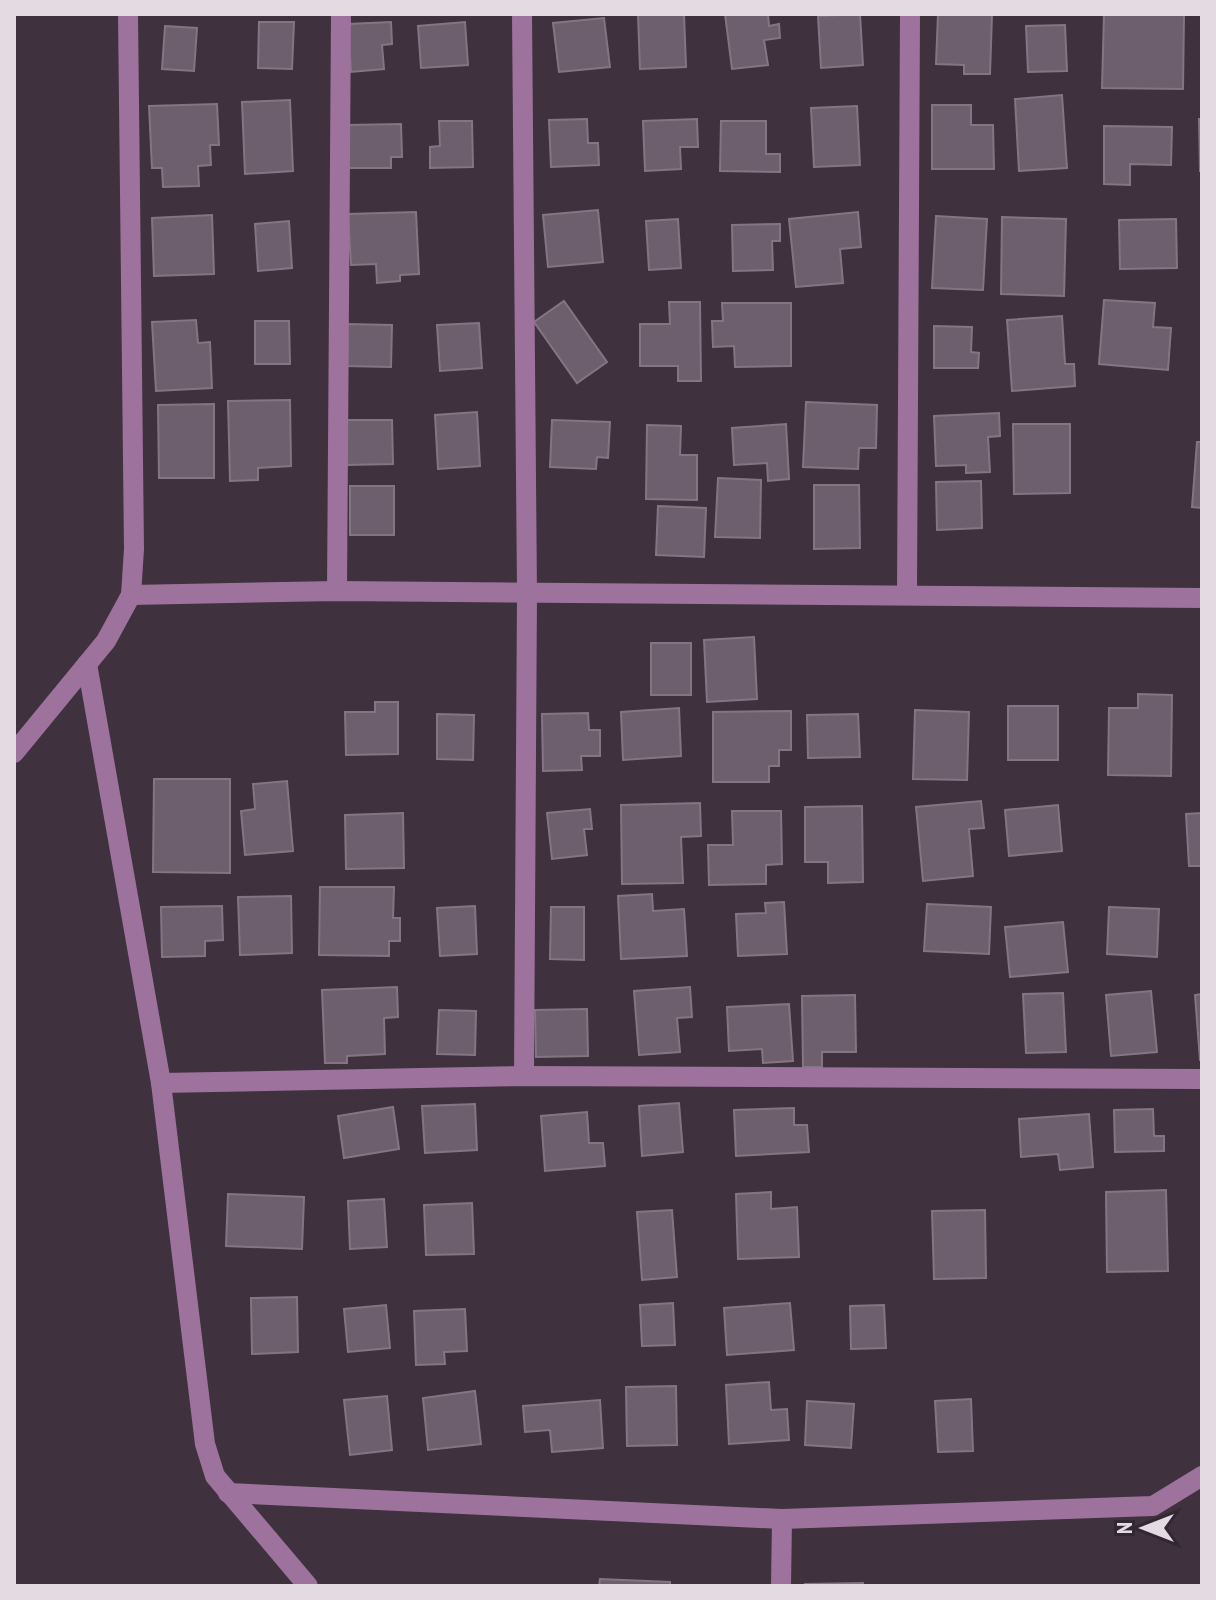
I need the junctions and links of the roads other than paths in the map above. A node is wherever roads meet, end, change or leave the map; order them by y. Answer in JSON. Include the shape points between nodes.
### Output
{"nodes":[{"id":1,"x":128,"y":14,"type":"edge"},
{"id":2,"x":341,"y":14,"type":"edge"},
{"id":3,"x":522,"y":14,"type":"edge"},
{"id":4,"x":910,"y":14,"type":"edge"},
{"id":5,"x":337,"y":591,"type":"junction"},
{"id":6,"x":527,"y":593,"type":"junction"},
{"id":7,"x":907,"y":593,"type":"junction"},
{"id":8,"x":131,"y":595,"type":"junction"},
{"id":9,"x":1202,"y":598,"type":"edge"},
{"id":10,"x":87,"y":664,"type":"junction"},
{"id":11,"x":14,"y":753,"type":"edge"},
{"id":12,"x":524,"y":1076,"type":"junction"},
{"id":13,"x":1202,"y":1079,"type":"edge"},
{"id":14,"x":161,"y":1083,"type":"junction"},
{"id":15,"x":1202,"y":1476,"type":"edge"},
{"id":16,"x":228,"y":1493,"type":"junction"},
{"id":17,"x":782,"y":1519,"type":"junction"},
{"id":18,"x":308,"y":1586,"type":"edge"},
{"id":19,"x":781,"y":1586,"type":"edge"}],
"edges":[{"from":1,"to":8,"type":"street"},
{"from":2,"to":5,"type":"street"},
{"from":3,"to":6,"type":"street"},
{"from":4,"to":7,"type":"street"},
{"from":5,"to":6,"type":"street"},
{"from":5,"to":8,"type":"street"},
{"from":6,"to":7,"type":"street"},
{"from":6,"to":12,"type":"street"},
{"from":7,"to":9,"type":"street"},
{"from":8,"to":10,"type":"street"},
{"from":10,"to":11,"type":"street"},
{"from":10,"to":14,"type":"street"},
{"from":12,"to":13,"type":"street"},
{"from":12,"to":14,"type":"street"},
{"from":14,"to":16,"type":"street","via":[[205,1444],[215,1476]]},
{"from":15,"to":17,"type":"street","via":[[1153,1506]]},
{"from":16,"to":17,"type":"street"},
{"from":16,"to":18,"type":"street"},
{"from":17,"to":19,"type":"street"}]}
